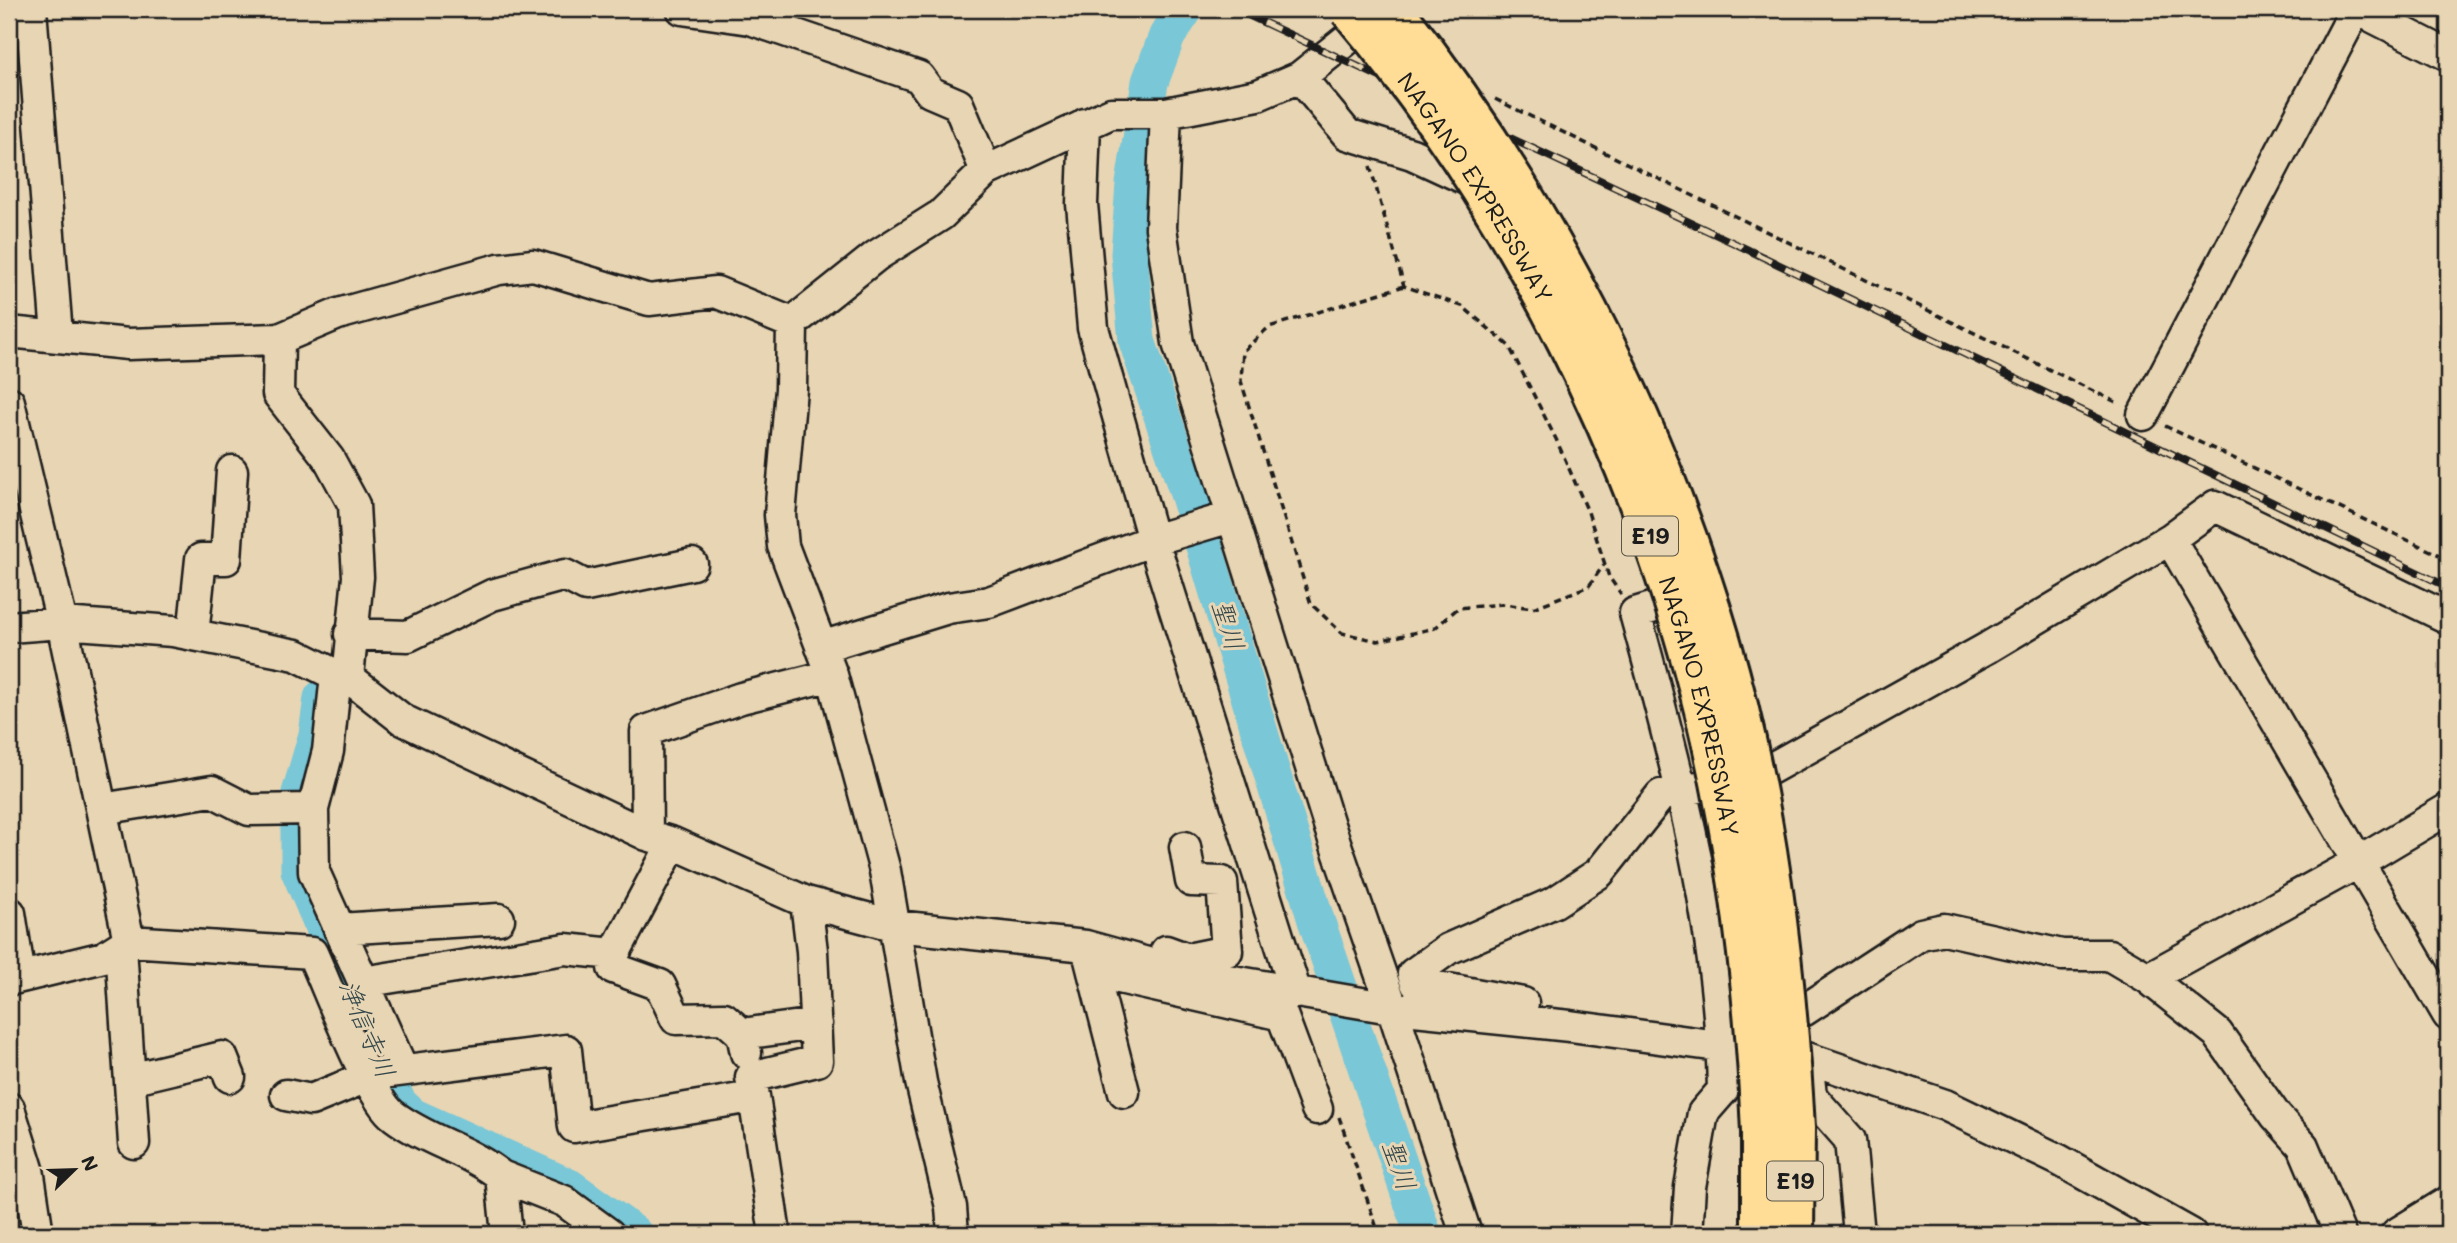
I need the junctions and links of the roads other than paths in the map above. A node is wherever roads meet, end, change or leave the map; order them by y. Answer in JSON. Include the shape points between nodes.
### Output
{"nodes":[{"id":1,"x":31,"y":9,"type":"edge"},
{"id":2,"x":682,"y":9,"type":"edge"},
{"id":3,"x":1349,"y":9,"type":"edge"},
{"id":4,"x":1386,"y":9,"type":"edge"},
{"id":5,"x":1393,"y":9,"type":"edge"},
{"id":6,"x":2356,"y":9,"type":"edge"},
{"id":7,"x":2448,"y":55,"type":"edge"},
{"id":8,"x":1300,"y":77,"type":"junction"},
{"id":9,"x":1166,"y":113,"type":"junction"},
{"id":10,"x":1098,"y":119,"type":"junction"},
{"id":11,"x":986,"y":171,"type":"junction"},
{"id":12,"x":792,"y":323,"type":"junction"},
{"id":13,"x":9,"y":332,"type":"edge"},
{"id":14,"x":57,"y":335,"type":"junction"},
{"id":15,"x":279,"y":339,"type":"junction"},
{"id":16,"x":9,"y":402,"type":"edge"},
{"id":17,"x":2143,"y":415,"type":"road end"},
{"id":18,"x":232,"y":471,"type":"dead end"},
{"id":19,"x":1231,"y":517,"type":"junction"},
{"id":20,"x":2170,"y":539,"type":"junction"},
{"id":21,"x":1153,"y":540,"type":"junction"},
{"id":22,"x":692,"y":564,"type":"dead end"},
{"id":23,"x":1714,"y":589,"type":"junction"},
{"id":24,"x":2448,"y":618,"type":"edge"},
{"id":25,"x":62,"y":623,"type":"junction"},
{"id":26,"x":9,"y":627,"type":"edge"},
{"id":27,"x":350,"y":634,"type":"junction"},
{"id":28,"x":193,"y":635,"type":"junction"},
{"id":29,"x":821,"y":647,"type":"junction"},
{"id":30,"x":831,"y":675,"type":"junction"},
{"id":31,"x":342,"y":676,"type":"junction"},
{"id":32,"x":1762,"y":773,"type":"junction"},
{"id":33,"x":1682,"y":788,"type":"junction"},
{"id":34,"x":102,"y":809,"type":"junction"},
{"id":35,"x":303,"y":809,"type":"junction"},
{"id":36,"x":2448,"y":809,"type":"edge"},
{"id":37,"x":660,"y":839,"type":"junction"},
{"id":38,"x":1185,"y":847,"type":"dead end"},
{"id":39,"x":2359,"y":862,"type":"junction"},
{"id":40,"x":806,"y":902,"type":"junction"},
{"id":41,"x":10,"y":913,"type":"edge"},
{"id":42,"x":499,"y":919,"type":"dead end"},
{"id":43,"x":896,"y":926,"type":"junction"},
{"id":44,"x":125,"y":944,"type":"junction"},
{"id":45,"x":331,"y":944,"type":"junction"},
{"id":46,"x":614,"y":954,"type":"junction"},
{"id":47,"x":1098,"y":957,"type":"junction"},
{"id":48,"x":14,"y":978,"type":"edge"},
{"id":49,"x":2148,"y":978,"type":"junction"},
{"id":50,"x":363,"y":982,"type":"junction"},
{"id":51,"x":1303,"y":994,"type":"junction"},
{"id":52,"x":1389,"y":1007,"type":"junction"},
{"id":53,"x":1803,"y":1012,"type":"junction"},
{"id":54,"x":2448,"y":1015,"type":"edge"},
{"id":55,"x":816,"y":1024,"type":"junction"},
{"id":56,"x":1430,"y":1029,"type":"dead end"},
{"id":57,"x":742,"y":1034,"type":"junction"},
{"id":58,"x":1566,"y":1035,"type":"junction"},
{"id":59,"x":1722,"y":1056,"type":"junction"},
{"id":60,"x":1807,"y":1058,"type":"junction"},
{"id":61,"x":385,"y":1072,"type":"junction"},
{"id":62,"x":230,"y":1077,"type":"dead end"},
{"id":63,"x":130,"y":1079,"type":"junction"},
{"id":64,"x":752,"y":1087,"type":"junction"},
{"id":65,"x":1124,"y":1093,"type":"dead end"},
{"id":66,"x":286,"y":1095,"type":"dead end"},
{"id":67,"x":9,"y":1108,"type":"edge"},
{"id":68,"x":1317,"y":1109,"type":"dead end"},
{"id":69,"x":1778,"y":1130,"type":"junction"},
{"id":70,"x":134,"y":1143,"type":"dead end"},
{"id":71,"x":501,"y":1177,"type":"junction"},
{"id":72,"x":2448,"y":1202,"type":"edge"},
{"id":73,"x":38,"y":1234,"type":"edge"},
{"id":74,"x":507,"y":1234,"type":"edge"},
{"id":75,"x":609,"y":1234,"type":"edge"},
{"id":76,"x":775,"y":1234,"type":"edge"},
{"id":77,"x":953,"y":1234,"type":"edge"},
{"id":78,"x":1466,"y":1234,"type":"edge"},
{"id":79,"x":1687,"y":1234,"type":"edge"},
{"id":80,"x":1761,"y":1234,"type":"edge"},
{"id":81,"x":1794,"y":1234,"type":"edge"},
{"id":82,"x":1859,"y":1234,"type":"edge"},
{"id":83,"x":2191,"y":1234,"type":"edge"},
{"id":84,"x":2340,"y":1234,"type":"edge"},
{"id":85,"x":2396,"y":1234,"type":"edge"}],
"edges":[{"from":1,"to":14,"type":"street"},
{"from":2,"to":11,"type":"street","via":[[750,19],[919,77],[930,92],[958,104]]},
{"from":3,"to":69,"type":"highway","name":"NAGANO EXPRESSWAY","number":"E19","bridge":true,"via":[[1430,114],[1510,240],[1581,374],[1651,539],[1692,665],[1730,833]]},
{"from":4,"to":8,"type":"street"},
{"from":5,"to":69,"type":"highway","name":"NAGANO EXPRESSWAY","number":"E19","bridge":true,"via":[[1496,151],[1612,360],[1681,527],[1721,642],[1762,821],[1781,944]]},
{"from":6,"to":7,"type":"street"},
{"from":6,"to":17,"type":"street"},
{"from":8,"to":9,"type":"street","via":[[1258,95]]},
{"from":8,"to":23,"type":"street","via":[[1347,134],[1412,154],[1549,216],[1642,397]]},
{"from":9,"to":10,"type":"street"},
{"from":9,"to":19,"type":"street","via":[[1161,228],[1178,342]]},
{"from":10,"to":11,"type":"street"},
{"from":10,"to":21,"type":"street","via":[[1082,204],[1093,328]]},
{"from":11,"to":12,"type":"street","via":[[941,215],[876,256]]},
{"from":12,"to":15,"type":"street","via":[[716,292],[649,300],[533,265],[499,269],[338,314]]},
{"from":12,"to":29,"type":"street","via":[[780,515],[783,546]]},
{"from":13,"to":14,"type":"street"},
{"from":14,"to":15,"type":"street","via":[[128,344]]},
{"from":15,"to":27,"type":"street","via":[[278,394],[338,473],[354,505],[358,577]]},
{"from":16,"to":25,"type":"street"},
{"from":18,"to":28,"type":"street","via":[[226,559],[201,559]]},
{"from":19,"to":21,"type":"street"},
{"from":19,"to":52,"type":"street"},
{"from":20,"to":24,"type":"street","via":[[2215,506]]},
{"from":20,"to":32,"type":"street","via":[[1989,647]]},
{"from":20,"to":39,"type":"street"},
{"from":21,"to":29,"type":"street","via":[[989,602],[948,608]]},
{"from":21,"to":51,"type":"street"},
{"from":22,"to":27,"type":"street","via":[[586,586],[565,575],[492,595],[408,636]]},
{"from":23,"to":32,"type":"street","via":[[1746,694]]},
{"from":23,"to":33,"type":"street","via":[[1635,613]]},
{"from":25,"to":26,"type":"street"},
{"from":25,"to":28,"type":"street"},
{"from":25,"to":34,"type":"street"},
{"from":27,"to":31,"type":"street"},
{"from":28,"to":31,"type":"street","via":[[296,655]]},
{"from":29,"to":30,"type":"street"},
{"from":30,"to":37,"type":"street","via":[[741,698],[646,732]]},
{"from":30,"to":43,"type":"street"},
{"from":31,"to":35,"type":"street","via":[[328,751]]},
{"from":31,"to":37,"type":"street","via":[[403,720]]},
{"from":32,"to":33,"type":"street"},
{"from":32,"to":53,"type":"street","via":[[1786,889]]},
{"from":33,"to":58,"type":"street","via":[[1661,795],[1599,873],[1555,902],[1448,949],[1413,974],[1416,983],[1565,1010]]},
{"from":33,"to":59,"type":"street","via":[[1707,918]]},
{"from":34,"to":35,"type":"street","via":[[212,791],[249,810]]},
{"from":34,"to":44,"type":"street"},
{"from":35,"to":45,"type":"street"},
{"from":36,"to":39,"type":"street"},
{"from":37,"to":40,"type":"street"},
{"from":37,"to":46,"type":"street"},
{"from":38,"to":47,"type":"street","via":[[1191,881],[1223,882],[1227,951],[1188,959],[1148,944]]},
{"from":39,"to":49,"type":"street"},
{"from":39,"to":54,"type":"street"},
{"from":40,"to":43,"type":"street"},
{"from":40,"to":55,"type":"street"},
{"from":41,"to":48,"type":"street"},
{"from":42,"to":45,"type":"street"},
{"from":43,"to":47,"type":"street"},
{"from":43,"to":77,"type":"street","via":[[921,1082],[951,1207]]},
{"from":44,"to":45,"type":"street"},
{"from":44,"to":48,"type":"street","via":[[104,957]]},
{"from":44,"to":63,"type":"street"},
{"from":45,"to":50,"type":"street"},
{"from":45,"to":61,"type":"street"},
{"from":46,"to":50,"type":"street","via":[[565,950]]},
{"from":46,"to":57,"type":"street","via":[[613,968],[660,985],[676,1019],[724,1018]]},
{"from":47,"to":51,"type":"street"},
{"from":47,"to":65,"type":"street"},
{"from":47,"to":68,"type":"street","via":[[1282,1015]]},
{"from":49,"to":53,"type":"street","via":[[2109,955],[2062,955],[1944,929],[1921,934]]},
{"from":49,"to":84,"type":"street","via":[[2217,1033],[2303,1146]]},
{"from":50,"to":61,"type":"street"},
{"from":51,"to":52,"type":"street"},
{"from":52,"to":58,"type":"street"},
{"from":52,"to":78,"type":"street"},
{"from":53,"to":60,"type":"street"},
{"from":55,"to":57,"type":"street"},
{"from":55,"to":64,"type":"street","via":[[817,1061]]},
{"from":56,"to":58,"type":"street"},
{"from":57,"to":64,"type":"street"},
{"from":58,"to":59,"type":"street"},
{"from":59,"to":60,"type":"street"},
{"from":59,"to":79,"type":"street","via":[[1723,1090],[1703,1114]]},
{"from":60,"to":82,"type":"street","via":[[1811,1097],[1850,1140]]},
{"from":60,"to":83,"type":"street","via":[[1945,1105],[2059,1160]]},
{"from":61,"to":64,"type":"street","via":[[566,1050],[574,1127]]},
{"from":61,"to":66,"type":"street","via":[[311,1100]]},
{"from":61,"to":71,"type":"street","via":[[390,1114],[486,1164]]},
{"from":62,"to":63,"type":"street","via":[[222,1057]]},
{"from":63,"to":70,"type":"street"},
{"from":64,"to":76,"type":"street"},
{"from":67,"to":73,"type":"street","via":[[29,1169]]},
{"from":69,"to":80,"type":"highway","name":"NAGANO EXPRESSWAY","number":"E19"},
{"from":69,"to":81,"type":"highway","name":"NAGANO EXPRESSWAY","number":"E19"},
{"from":71,"to":74,"type":"street"},
{"from":71,"to":75,"type":"street","via":[[564,1200]]},
{"from":72,"to":85,"type":"street"}]}
